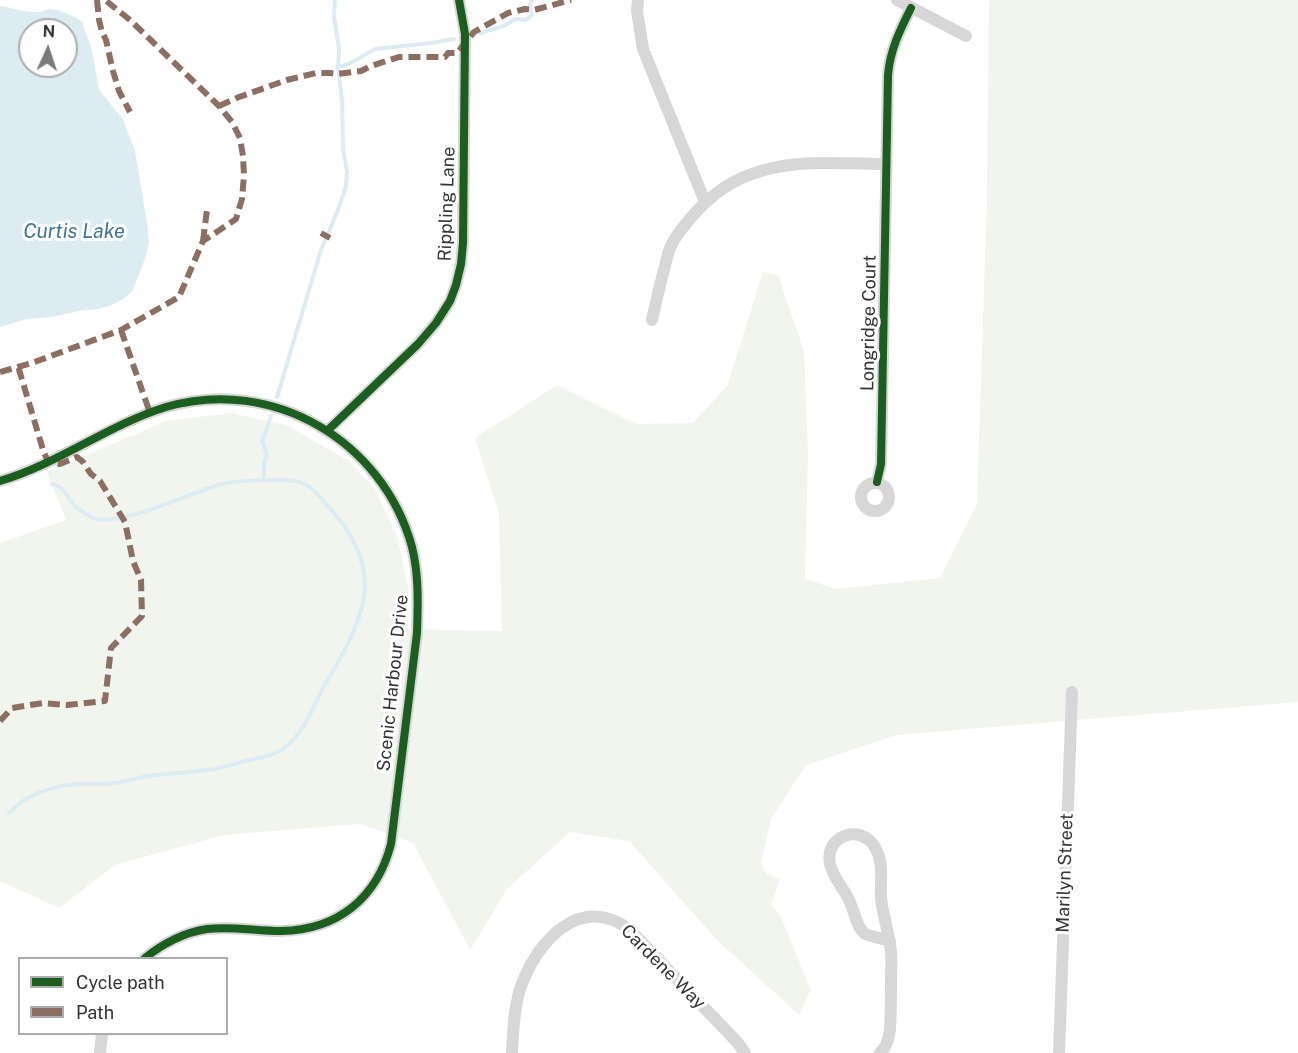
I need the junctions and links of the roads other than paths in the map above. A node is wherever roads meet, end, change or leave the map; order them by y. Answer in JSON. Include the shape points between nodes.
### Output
{"nodes":[{"id":1,"x":459,"y":0,"type":"edge"},
{"id":2,"x":638,"y":0,"type":"edge"},
{"id":3,"x":897,"y":0,"type":"edge"},
{"id":4,"x":911,"y":8,"type":"junction"},
{"id":5,"x":966,"y":36,"type":"dead end"},
{"id":6,"x":886,"y":164,"type":"junction"},
{"id":7,"x":705,"y":202,"type":"junction"},
{"id":8,"x":652,"y":320,"type":"dead end"},
{"id":9,"x":327,"y":431,"type":"junction"},
{"id":10,"x":0,"y":481,"type":"edge"},
{"id":11,"x":877,"y":482,"type":"dead end"},
{"id":12,"x":1071,"y":692,"type":"dead end"},
{"id":13,"x":890,"y":941,"type":"junction"},
{"id":14,"x":147,"y":957,"type":"edge"},
{"id":15,"x":102,"y":1035,"type":"edge"},
{"id":16,"x":100,"y":1053,"type":"edge"},
{"id":17,"x":512,"y":1053,"type":"edge"},
{"id":18,"x":745,"y":1053,"type":"edge"},
{"id":19,"x":880,"y":1053,"type":"edge"},
{"id":20,"x":1059,"y":1053,"type":"edge"}],
"edges":[{"from":1,"to":9,"type":"street","name":"Rippling Lane","via":[[465,34],[464,231],[456,285],[428,334]]},
{"from":2,"to":7,"type":"street","via":[[643,50]]},
{"from":3,"to":4,"type":"street"},
{"from":4,"to":5,"type":"street"},
{"from":4,"to":6,"type":"street","name":"Longridge Court","via":[[889,63]]},
{"from":6,"to":7,"type":"street","via":[[810,162],[781,166],[738,180]]},
{"from":6,"to":11,"type":"street","name":"Longridge Court","via":[[881,464]]},
{"from":7,"to":8,"type":"street","via":[[671,245]]},
{"from":9,"to":10,"type":"street","name":"Scenic Harbour Drive","via":[[266,404],[230,399],[199,401],[139,416]]},
{"from":9,"to":14,"type":"street","name":"Scenic Harbour Drive","via":[[359,456],[386,489],[405,527],[416,569],[417,633],[387,857],[378,879],[366,894],[328,922],[289,931],[196,931]]},
{"from":12,"to":20,"type":"street","name":"Marilyn Street"},
{"from":13,"to":13,"type":"street","via":[[877,850],[861,835],[838,839],[829,852],[829,862],[859,927],[862,932]]},
{"from":13,"to":19,"type":"street","via":[[890,1037]]},
{"from":15,"to":16,"type":"street"},
{"from":17,"to":18,"type":"street","name":"Cardene Way","via":[[518,998],[531,966],[559,929],[590,916],[612,920],[630,930]]}]}
